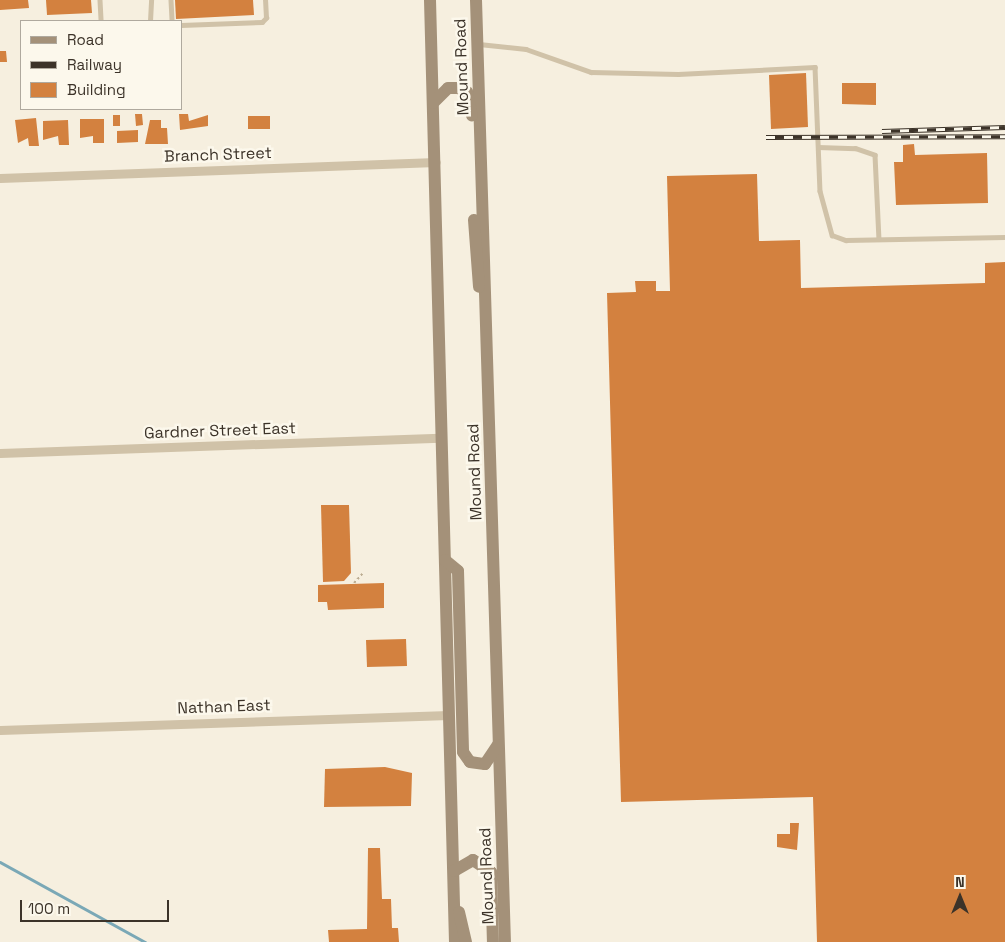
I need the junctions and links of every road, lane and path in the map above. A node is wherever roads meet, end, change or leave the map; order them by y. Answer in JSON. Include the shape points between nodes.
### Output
{"nodes":[{"id":1,"x":100,"y":0,"type":"edge"},
{"id":2,"x":151,"y":0,"type":"edge"},
{"id":3,"x":171,"y":0,"type":"edge"},
{"id":4,"x":265,"y":0,"type":"edge"},
{"id":5,"x":430,"y":0,"type":"edge"},
{"id":6,"x":476,"y":0,"type":"edge"},
{"id":7,"x":101,"y":20,"type":"edge"},
{"id":8,"x":150,"y":20,"type":"edge"},
{"id":9,"x":172,"y":20,"type":"edge"},
{"id":10,"x":182,"y":25,"type":"edge"},
{"id":11,"x":478,"y":44,"type":"junction"},
{"id":12,"x":433,"y":103,"type":"junction"},
{"id":13,"x":818,"y":147,"type":"junction"},
{"id":14,"x":436,"y":162,"type":"junction"},
{"id":15,"x":0,"y":178,"type":"edge"},
{"id":16,"x":1005,"y":237,"type":"edge"},
{"id":17,"x":879,"y":239,"type":"junction"},
{"id":18,"x":485,"y":317,"type":"junction"},
{"id":19,"x":440,"y":438,"type":"junction"},
{"id":20,"x":0,"y":453,"type":"edge"},
{"id":21,"x":444,"y":560,"type":"junction"},
{"id":22,"x":363,"y":573,"type":"dead end"},
{"id":23,"x":354,"y":583,"type":"dead end"},
{"id":24,"x":449,"y":715,"type":"junction"},
{"id":25,"x":0,"y":730,"type":"edge"},
{"id":26,"x":500,"y":738,"type":"junction"},
{"id":27,"x":454,"y":871,"type":"junction"},
{"id":28,"x":454,"y":897,"type":"junction"},
{"id":29,"x":456,"y":942,"type":"edge"},
{"id":30,"x":466,"y":942,"type":"edge"},
{"id":31,"x":493,"y":942,"type":"edge"},
{"id":32,"x":506,"y":942,"type":"edge"}],
"edges":[{"from":1,"to":7,"type":"lane"},
{"from":2,"to":8,"type":"lane"},
{"from":3,"to":9,"type":"lane"},
{"from":4,"to":10,"type":"lane","via":[[266,18],[262,22]]},
{"from":5,"to":12,"type":"main road","name":"Mound Road"},
{"from":6,"to":11,"type":"main road","name":"Mound Road"},
{"from":11,"to":13,"type":"lane","via":[[526,49],[591,72],[678,74],[815,67]]},
{"from":11,"to":18,"type":"main road","name":"Mound Road"},
{"from":12,"to":14,"type":"main road","name":"Mound Road"},
{"from":12,"to":18,"type":"main road","via":[[448,88],[458,88],[467,92],[471,103],[475,271]]},
{"from":13,"to":17,"type":"lane","via":[[820,191],[832,235]]},
{"from":13,"to":17,"type":"lane","via":[[855,148],[876,155]]},
{"from":14,"to":15,"type":"street","name":"Branch Street"},
{"from":14,"to":19,"type":"main road","name":"Mound Road"},
{"from":16,"to":17,"type":"lane"},
{"from":18,"to":26,"type":"main road","name":"Mound Road"},
{"from":19,"to":20,"type":"street","name":"Gardner Street East"},
{"from":19,"to":21,"type":"main road","name":"Mound Road"},
{"from":21,"to":24,"type":"main road","name":"Mound Road"},
{"from":21,"to":26,"type":"main road","via":[[458,571],[461,740],[466,758],[485,764]]},
{"from":22,"to":23,"type":"path"},
{"from":24,"to":25,"type":"street","name":"Nathan East"},
{"from":24,"to":27,"type":"main road","name":"Mound Road"},
{"from":26,"to":32,"type":"main road","name":"Mound Road"},
{"from":27,"to":28,"type":"main road","name":"Mound Road"},
{"from":27,"to":31,"type":"main road","via":[[473,860],[491,872]]},
{"from":28,"to":29,"type":"main road","name":"Mound Road"},
{"from":28,"to":30,"type":"main road"}]}
